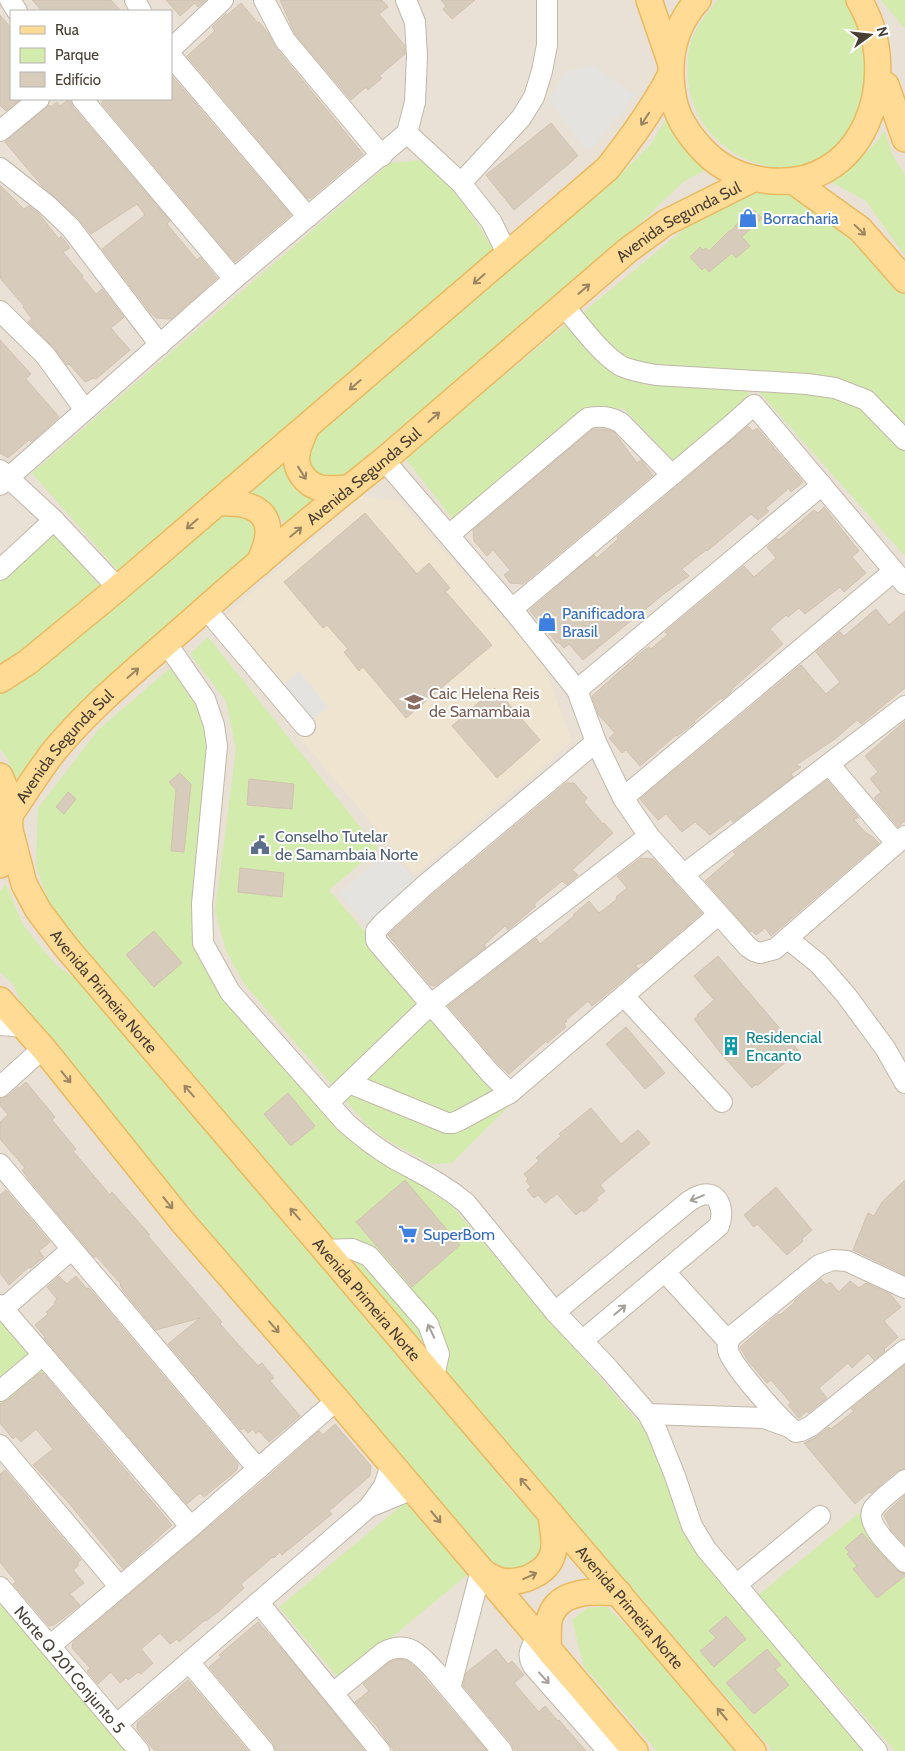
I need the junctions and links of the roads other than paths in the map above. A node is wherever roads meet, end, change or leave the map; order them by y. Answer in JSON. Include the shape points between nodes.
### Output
{"nodes":[{"id":1,"x":223,"y":0,"type":"edge"},
{"id":2,"x":264,"y":0,"type":"edge"},
{"id":3,"x":406,"y":0,"type":"edge"},
{"id":4,"x":547,"y":0,"type":"edge"},
{"id":5,"x":649,"y":0,"type":"edge"},
{"id":6,"x":698,"y":0,"type":"edge"},
{"id":7,"x":859,"y":0,"type":"edge"},
{"id":8,"x":172,"y":48,"type":"edge"},
{"id":9,"x":172,"y":57,"type":"edge"},
{"id":10,"x":670,"y":69,"type":"junction"},
{"id":11,"x":886,"y":85,"type":"junction"},
{"id":12,"x":37,"y":100,"type":"edge"},
{"id":13,"x":84,"y":100,"type":"edge"},
{"id":14,"x":0,"y":131,"type":"edge"},
{"id":15,"x":407,"y":133,"type":"junction"},
{"id":16,"x":905,"y":139,"type":"edge"},
{"id":17,"x":382,"y":156,"type":"junction"},
{"id":18,"x":0,"y":168,"type":"edge"},
{"id":19,"x":753,"y":179,"type":"junction"},
{"id":20,"x":793,"y":181,"type":"junction"},
{"id":21,"x":461,"y":183,"type":"junction"},
{"id":22,"x":308,"y":218,"type":"junction"},
{"id":23,"x":516,"y":248,"type":"junction"},
{"id":24,"x":234,"y":279,"type":"junction"},
{"id":25,"x":905,"y":280,"type":"edge"},
{"id":26,"x":564,"y":306,"type":"junction"},
{"id":27,"x":0,"y":311,"type":"edge"},
{"id":28,"x":160,"y":344,"type":"junction"},
{"id":29,"x":755,"y":382,"type":"junction"},
{"id":30,"x":754,"y":404,"type":"junction"},
{"id":31,"x":85,"y":410,"type":"junction"},
{"id":32,"x":306,"y":428,"type":"junction"},
{"id":33,"x":905,"y":440,"type":"edge"},
{"id":34,"x":384,"y":460,"type":"junction"},
{"id":35,"x":672,"y":475,"type":"junction"},
{"id":36,"x":3,"y":477,"type":"edge"},
{"id":37,"x":822,"y":485,"type":"junction"},
{"id":38,"x":349,"y":488,"type":"junction"},
{"id":39,"x":217,"y":503,"type":"junction"},
{"id":40,"x":54,"y":520,"type":"junction"},
{"id":41,"x":449,"y":535,"type":"junction"},
{"id":42,"x":259,"y":563,"type":"junction"},
{"id":43,"x":0,"y":570,"type":"edge"},
{"id":44,"x":900,"y":578,"type":"edge"},
{"id":45,"x":118,"y":588,"type":"junction"},
{"id":46,"x":206,"y":609,"type":"junction"},
{"id":47,"x":512,"y":609,"type":"junction"},
{"id":48,"x":167,"y":644,"type":"junction"},
{"id":49,"x":0,"y":680,"type":"edge"},
{"id":50,"x":577,"y":690,"type":"junction"},
{"id":51,"x":905,"y":706,"type":"edge"},
{"id":52,"x":306,"y":726,"type":"dead end"},
{"id":53,"x":596,"y":742,"type":"junction"},
{"id":54,"x":829,"y":764,"type":"junction"},
{"id":55,"x":0,"y":776,"type":"edge"},
{"id":56,"x":623,"y":798,"type":"junction"},
{"id":57,"x":10,"y":822,"type":"junction"},
{"id":58,"x":649,"y":836,"type":"junction"},
{"id":59,"x":901,"y":840,"type":"edge"},
{"id":60,"x":0,"y":865,"type":"edge"},
{"id":61,"x":683,"y":875,"type":"junction"},
{"id":62,"x":718,"y":916,"type":"junction"},
{"id":63,"x":788,"y":939,"type":"junction"},
{"id":64,"x":624,"y":996,"type":"junction"},
{"id":65,"x":0,"y":1000,"type":"edge"},
{"id":66,"x":430,"y":1005,"type":"junction"},
{"id":67,"x":0,"y":1025,"type":"edge"},
{"id":68,"x":25,"y":1027,"type":"junction"},
{"id":69,"x":43,"y":1048,"type":"junction"},
{"id":70,"x":349,"y":1083,"type":"junction"},
{"id":71,"x":905,"y":1083,"type":"edge"},
{"id":72,"x":0,"y":1087,"type":"edge"},
{"id":73,"x":510,"y":1093,"type":"junction"},
{"id":74,"x":722,"y":1102,"type":"dead end"},
{"id":75,"x":328,"y":1103,"type":"junction"},
{"id":76,"x":0,"y":1164,"type":"edge"},
{"id":77,"x":72,"y":1249,"type":"junction"},
{"id":78,"x":665,"y":1272,"type":"junction"},
{"id":79,"x":905,"y":1288,"type":"edge"},
{"id":80,"x":2,"y":1307,"type":"edge"},
{"id":81,"x":555,"y":1312,"type":"junction"},
{"id":82,"x":582,"y":1341,"type":"junction"},
{"id":83,"x":728,"y":1341,"type":"junction"},
{"id":84,"x":905,"y":1350,"type":"edge"},
{"id":85,"x":43,"y":1355,"type":"junction"},
{"id":86,"x":0,"y":1391,"type":"edge"},
{"id":87,"x":337,"y":1400,"type":"junction"},
{"id":88,"x":648,"y":1414,"type":"junction"},
{"id":89,"x":790,"y":1427,"type":"junction"},
{"id":90,"x":0,"y":1445,"type":"edge"},
{"id":91,"x":391,"y":1464,"type":"junction"},
{"id":92,"x":258,"y":1469,"type":"junction"},
{"id":93,"x":905,"y":1480,"type":"edge"},
{"id":94,"x":413,"y":1489,"type":"junction"},
{"id":95,"x":369,"y":1507,"type":"junction"},
{"id":96,"x":551,"y":1514,"type":"junction"},
{"id":97,"x":820,"y":1516,"type":"dead end"},
{"id":98,"x":191,"y":1527,"type":"junction"},
{"id":99,"x":905,"y":1562,"type":"edge"},
{"id":100,"x":483,"y":1572,"type":"junction"},
{"id":101,"x":736,"y":1585,"type":"junction"},
{"id":102,"x":120,"y":1586,"type":"junction"},
{"id":103,"x":0,"y":1587,"type":"edge"},
{"id":104,"x":619,"y":1593,"type":"junction"},
{"id":105,"x":259,"y":1603,"type":"junction"},
{"id":106,"x":543,"y":1643,"type":"junction"},
{"id":107,"x":51,"y":1645,"type":"junction"},
{"id":108,"x":188,"y":1662,"type":"junction"},
{"id":109,"x":450,"y":1689,"type":"junction"},
{"id":110,"x":333,"y":1693,"type":"junction"},
{"id":111,"x":117,"y":1724,"type":"junction"},
{"id":112,"x":140,"y":1751,"type":"edge"},
{"id":113,"x":264,"y":1751,"type":"edge"},
{"id":114,"x":380,"y":1751,"type":"edge"},
{"id":115,"x":502,"y":1751,"type":"edge"},
{"id":116,"x":608,"y":1751,"type":"edge"},
{"id":117,"x":636,"y":1751,"type":"edge"},
{"id":118,"x":753,"y":1751,"type":"edge"},
{"id":119,"x":877,"y":1751,"type":"edge"}],
"edges":[{"from":1,"to":8,"type":"street"},
{"from":2,"to":17,"type":"street","via":[[285,40]]},
{"from":3,"to":15,"type":"street","via":[[415,22],[417,56],[415,102]]},
{"from":4,"to":21,"type":"street","via":[[546,46],[534,97],[521,118]]},
{"from":5,"to":10,"type":"main road"},
{"from":6,"to":10,"type":"main road","via":[[677,34]]},
{"from":7,"to":11,"type":"main road","via":[[882,40]]},
{"from":9,"to":22,"type":"street"},
{"from":10,"to":19,"type":"main road","via":[[673,100],[694,142],[711,158]]},
{"from":10,"to":23,"type":"main road","one_way":true,"via":[[657,101],[607,169]]},
{"from":11,"to":16,"type":"main road"},
{"from":11,"to":20,"type":"main road","via":[[882,106],[862,142],[831,168]]},
{"from":12,"to":14,"type":"street"},
{"from":13,"to":24,"type":"street"},
{"from":15,"to":17,"type":"street"},
{"from":15,"to":21,"type":"street"},
{"from":17,"to":22,"type":"street"},
{"from":18,"to":28,"type":"street","via":[[70,228]]},
{"from":19,"to":20,"type":"main road"},
{"from":26,"to":19,"type":"main road","name":"Avenida Segunda Sul","one_way":true,"via":[[628,250],[665,223]]},
{"from":20,"to":25,"type":"main road","one_way":true,"via":[[860,229]]},
{"from":21,"to":23,"type":"street"},
{"from":22,"to":24,"type":"street"},
{"from":23,"to":32,"type":"main road","one_way":true},
{"from":24,"to":28,"type":"street"},
{"from":26,"to":29,"type":"street","via":[[606,354],[634,371]]},
{"from":34,"to":26,"type":"main road","name":"Avenida Segunda Sul","one_way":true},
{"from":27,"to":31,"type":"street","via":[[45,355]]},
{"from":28,"to":31,"type":"street"},
{"from":29,"to":30,"type":"street"},
{"from":29,"to":33,"type":"street","via":[[835,388],[866,400]]},
{"from":30,"to":35,"type":"street"},
{"from":30,"to":37,"type":"street"},
{"from":31,"to":36,"type":"street"},
{"from":32,"to":38,"type":"main road","one_way":true,"via":[[296,455],[299,472],[314,486]]},
{"from":32,"to":39,"type":"main road"},
{"from":34,"to":38,"type":"main road","name":"Avenida Segunda Sul"},
{"from":34,"to":41,"type":"street"},
{"from":35,"to":41,"type":"street","via":[[614,418],[588,418]]},
{"from":35,"to":47,"type":"street"},
{"from":36,"to":40,"type":"street"},
{"from":37,"to":44,"type":"street"},
{"from":37,"to":50,"type":"street"},
{"from":42,"to":38,"type":"main road","name":"Avenida Segunda Sul","one_way":true},
{"from":39,"to":42,"type":"main road","via":[[234,502],[253,507],[264,517],[268,540]]},
{"from":39,"to":45,"type":"main road","one_way":true},
{"from":40,"to":43,"type":"street"},
{"from":40,"to":45,"type":"street"},
{"from":41,"to":47,"type":"street"},
{"from":42,"to":46,"type":"main road","name":"Avenida Segunda Sul"},
{"from":44,"to":56,"type":"street"},
{"from":45,"to":49,"type":"main road","via":[[28,662]]},
{"from":46,"to":48,"type":"main road","name":"Avenida Segunda Sul"},
{"from":46,"to":52,"type":"street"},
{"from":47,"to":50,"type":"street"},
{"from":57,"to":48,"type":"main road","name":"Avenida Segunda Sul","one_way":true,"via":[[56,749],[119,684]]},
{"from":48,"to":75,"type":"street","via":[[205,699],[217,746],[202,904],[203,943],[230,992]]},
{"from":50,"to":53,"type":"street"},
{"from":51,"to":54,"type":"street"},
{"from":53,"to":56,"type":"street"},
{"from":53,"to":66,"type":"street","via":[[424,886],[376,931],[378,943]]},
{"from":54,"to":59,"type":"street"},
{"from":54,"to":61,"type":"street"},
{"from":55,"to":57,"type":"main road","name":"Avenida Primeira Norte","via":[[5,786]]},
{"from":56,"to":58,"type":"street"},
{"from":57,"to":60,"type":"main road"},
{"from":96,"to":57,"type":"main road","name":"Avenida Primeira Norte","one_way":true,"via":[[73,955],[38,910],[24,884]]},
{"from":58,"to":61,"type":"street"},
{"from":58,"to":66,"type":"street"},
{"from":59,"to":63,"type":"street"},
{"from":61,"to":62,"type":"street"},
{"from":62,"to":63,"type":"street","via":[[754,952],[768,952]]},
{"from":62,"to":64,"type":"street"},
{"from":63,"to":71,"type":"street","via":[[819,964],[846,995]]},
{"from":64,"to":73,"type":"street"},
{"from":64,"to":74,"type":"street"},
{"from":65,"to":68,"type":"main road"},
{"from":66,"to":70,"type":"street"},
{"from":66,"to":73,"type":"street"},
{"from":67,"to":68,"type":"street"},
{"from":68,"to":69,"type":"main road"},
{"from":69,"to":72,"type":"street"},
{"from":69,"to":87,"type":"main road","one_way":true,"via":[[182,1220]]},
{"from":70,"to":73,"type":"street","via":[[447,1123],[460,1120]]},
{"from":70,"to":75,"type":"street"},
{"from":75,"to":81,"type":"street","via":[[362,1137],[450,1189],[466,1203]]},
{"from":76,"to":77,"type":"street"},
{"from":77,"to":80,"type":"street"},
{"from":77,"to":92,"type":"street"},
{"from":78,"to":81,"type":"street","one_way":true,"via":[[719,1226],[721,1207],[709,1194],[688,1202]]},
{"from":82,"to":78,"type":"street","one_way":true},
{"from":78,"to":83,"type":"street"},
{"from":79,"to":83,"type":"street","via":[[847,1261],[833,1260],[820,1265]]},
{"from":80,"to":85,"type":"street"},
{"from":81,"to":82,"type":"street"},
{"from":82,"to":88,"type":"street"},
{"from":83,"to":89,"type":"street","via":[[728,1351],[736,1365]]},
{"from":84,"to":89,"type":"street","via":[[807,1429],[796,1432]]},
{"from":85,"to":86,"type":"street"},
{"from":85,"to":98,"type":"street"},
{"from":87,"to":91,"type":"main road"},
{"from":87,"to":92,"type":"street"},
{"from":88,"to":89,"type":"street","via":[[764,1418]]},
{"from":88,"to":101,"type":"street","via":[[692,1526],[706,1549]]},
{"from":90,"to":102,"type":"street"},
{"from":91,"to":94,"type":"main road"},
{"from":91,"to":95,"type":"street","via":[[384,1486]]},
{"from":92,"to":98,"type":"street"},
{"from":93,"to":99,"type":"street","via":[[871,1514],[876,1529]]},
{"from":94,"to":95,"type":"street"},
{"from":94,"to":100,"type":"main road","one_way":true},
{"from":95,"to":105,"type":"street"},
{"from":100,"to":96,"type":"main road","one_way":true,"via":[[501,1581],[516,1582],[547,1566],[555,1540]]},
{"from":96,"to":104,"type":"main road","name":"Avenida Primeira Norte"},
{"from":97,"to":101,"type":"street"},
{"from":98,"to":102,"type":"street"},
{"from":100,"to":106,"type":"main road"},
{"from":100,"to":109,"type":"street"},
{"from":101,"to":119,"type":"street"},
{"from":102,"to":107,"type":"street"},
{"from":103,"to":107,"type":"street","name":"Norte Q 201 Conjunto 5"},
{"from":104,"to":106,"type":"main road","via":[[585,1592],[570,1597],[558,1605],[550,1617]]},
{"from":118,"to":104,"type":"main road","name":"Avenida Primeira Norte","one_way":true},
{"from":105,"to":108,"type":"street"},
{"from":105,"to":110,"type":"street"},
{"from":106,"to":116,"type":"street","one_way":true,"via":[[528,1654],[533,1666]]},
{"from":106,"to":117,"type":"main road"},
{"from":107,"to":111,"type":"street","name":"Norte Q 201 Conjunto 5"},
{"from":108,"to":111,"type":"street"},
{"from":108,"to":113,"type":"street"},
{"from":109,"to":110,"type":"street","via":[[424,1659],[413,1650],[401,1647],[384,1652]]},
{"from":109,"to":115,"type":"street"},
{"from":110,"to":114,"type":"street"},
{"from":111,"to":112,"type":"street","name":"Norte Q 201 Conjunto 5"}]}
